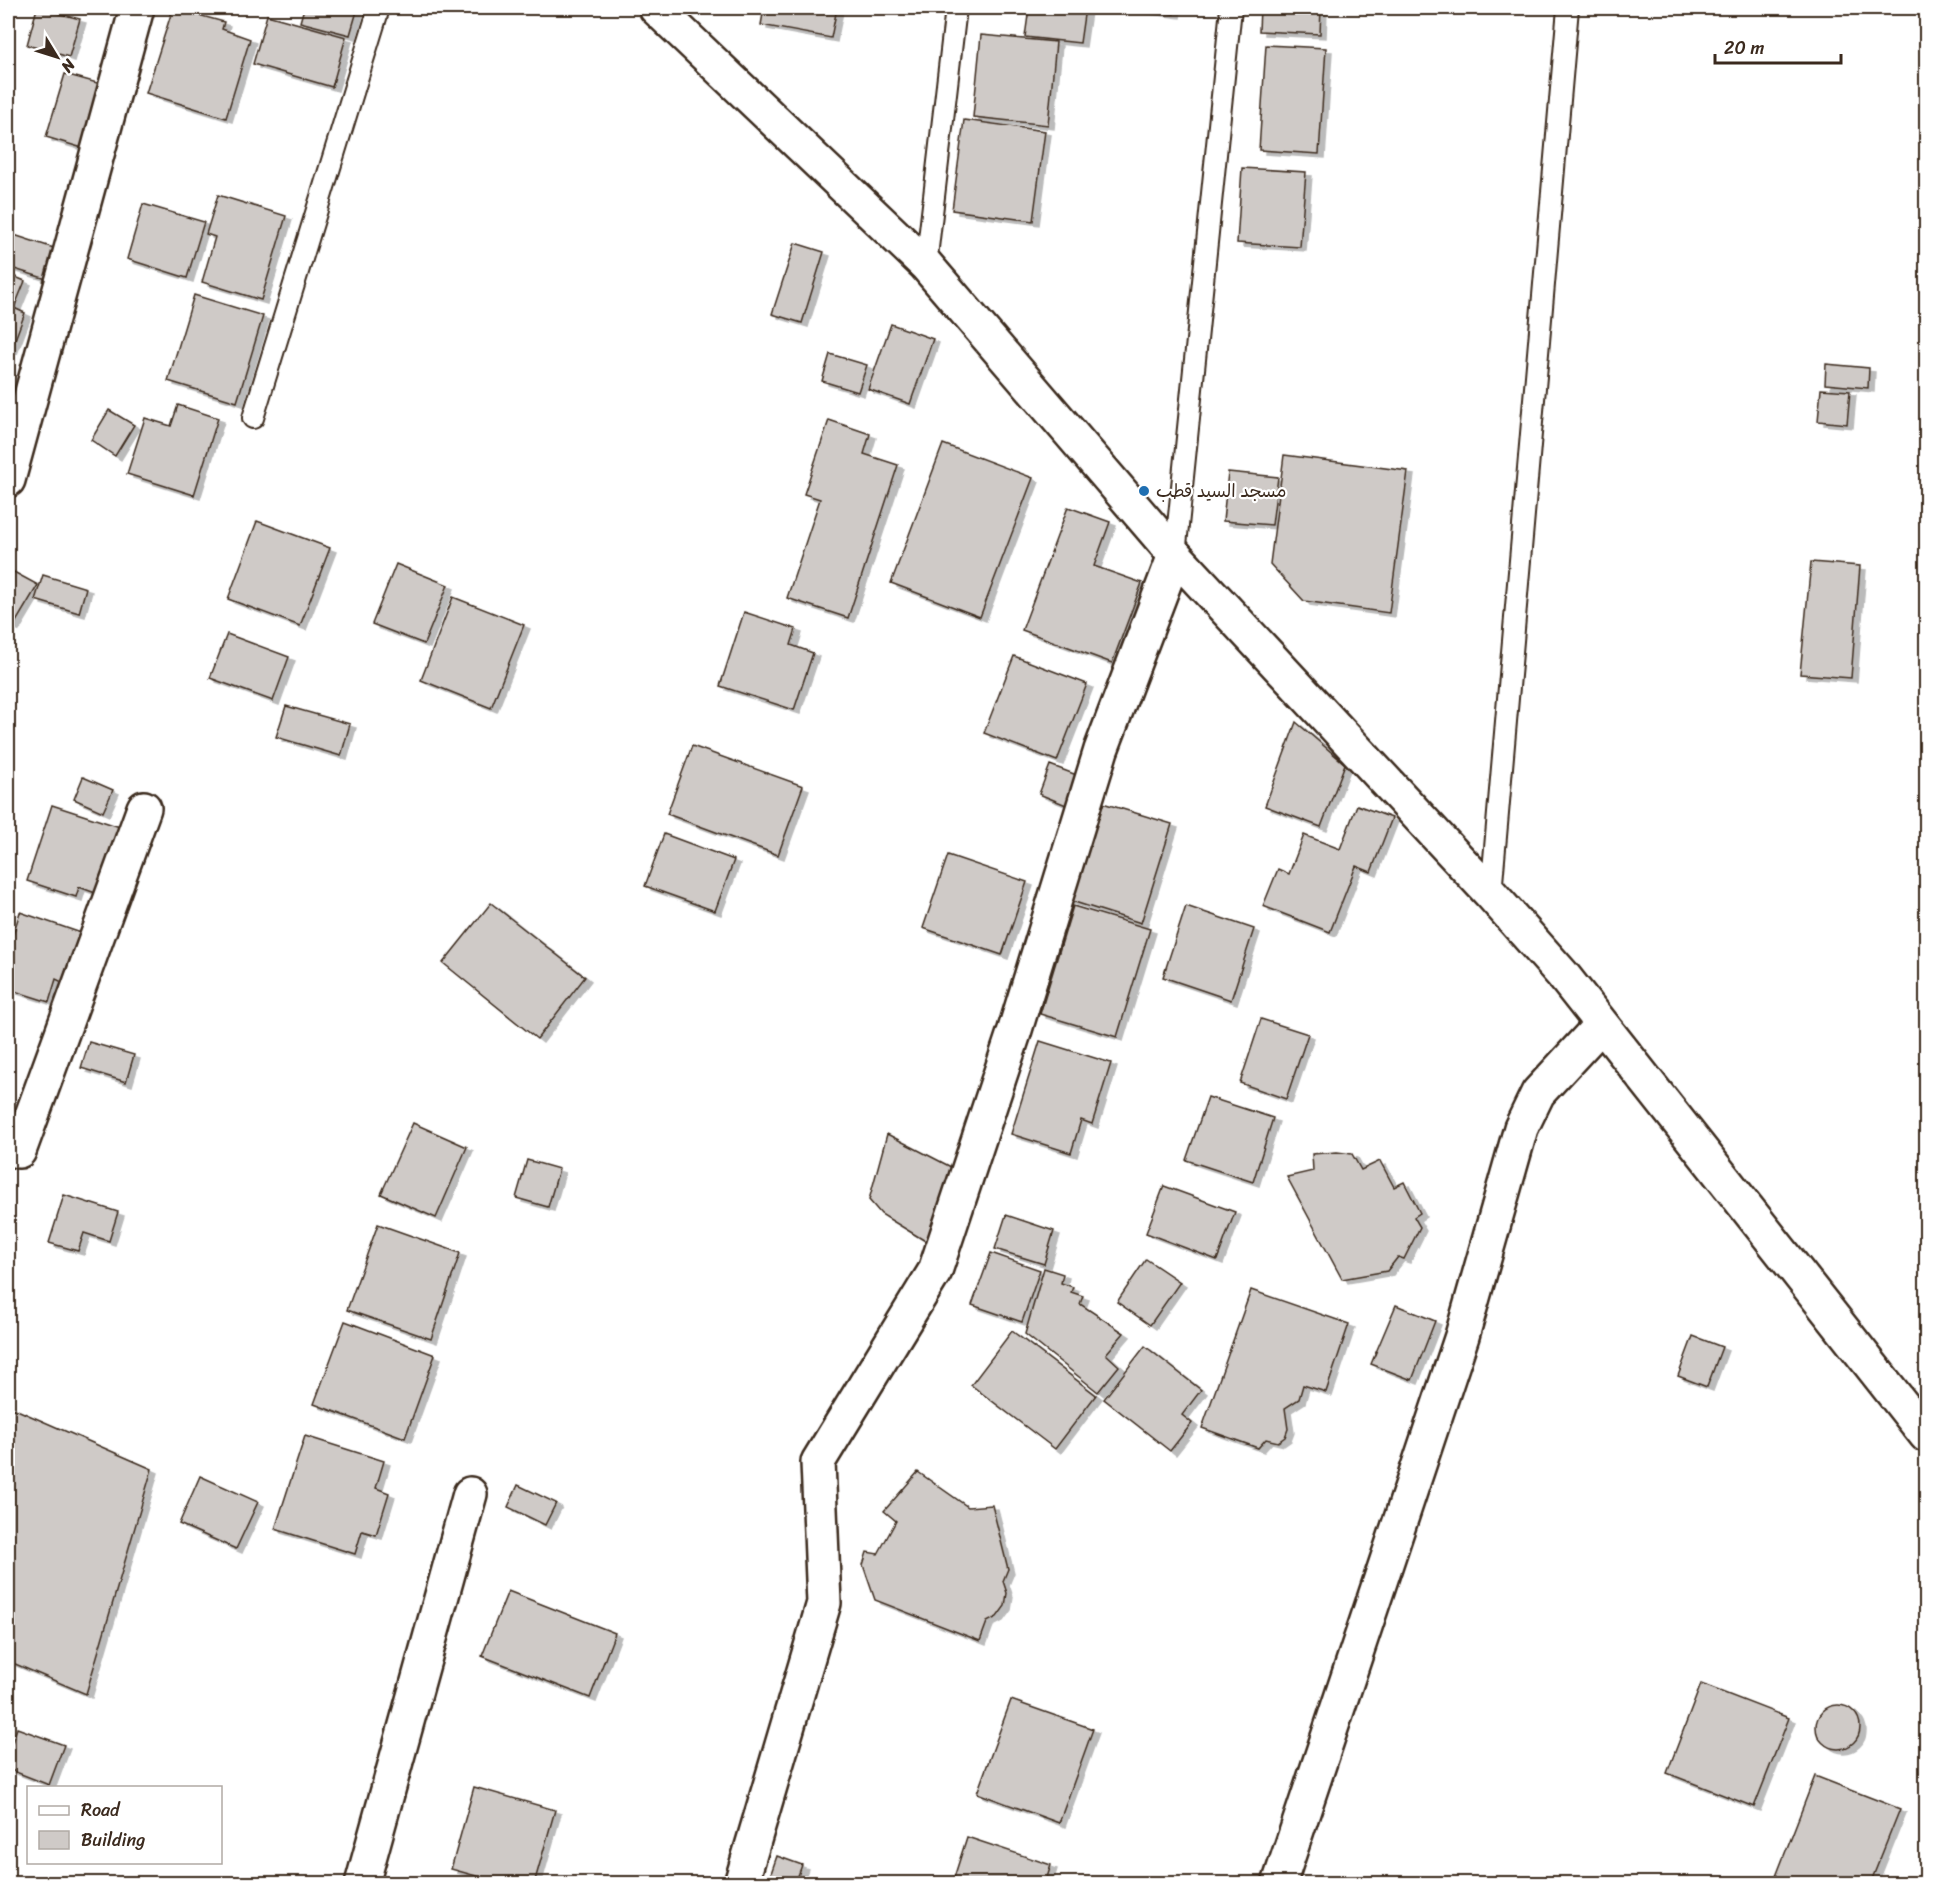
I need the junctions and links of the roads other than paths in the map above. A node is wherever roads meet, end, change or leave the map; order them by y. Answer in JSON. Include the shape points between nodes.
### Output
{"nodes":[{"id":1,"x":137,"y":8,"type":"edge"},
{"id":2,"x":379,"y":8,"type":"edge"},
{"id":3,"x":656,"y":8,"type":"edge"},
{"id":4,"x":956,"y":8,"type":"edge"},
{"id":5,"x":1231,"y":8,"type":"edge"},
{"id":6,"x":1568,"y":8,"type":"edge"},
{"id":7,"x":926,"y":266,"type":"junction"},
{"id":8,"x":253,"y":418,"type":"dead end"},
{"id":9,"x":8,"y":480,"type":"edge"},
{"id":10,"x":1175,"y":555,"type":"junction"},
{"id":11,"x":144,"y":808,"type":"dead end"},
{"id":12,"x":1491,"y":894,"type":"junction"},
{"id":13,"x":1601,"y":1025,"type":"junction"},
{"id":14,"x":8,"y":1149,"type":"edge"},
{"id":15,"x":1926,"y":1435,"type":"edge"},
{"id":16,"x":470,"y":1494,"type":"dead end"},
{"id":17,"x":362,"y":1884,"type":"edge"},
{"id":18,"x":741,"y":1884,"type":"edge"},
{"id":19,"x":1279,"y":1884,"type":"edge"}],
"edges":[{"from":1,"to":9,"type":"street"},
{"from":2,"to":8,"type":"lane"},
{"from":3,"to":7,"type":"street"},
{"from":4,"to":7,"type":"lane"},
{"from":5,"to":10,"type":"lane"},
{"from":6,"to":12,"type":"lane"},
{"from":7,"to":10,"type":"street"},
{"from":10,"to":12,"type":"street"},
{"from":10,"to":18,"type":"street","via":[[1101,750],[1014,1033],[935,1271],[818,1462],[824,1602]]},
{"from":11,"to":14,"type":"street","via":[[19,1151]]},
{"from":12,"to":13,"type":"street"},
{"from":13,"to":15,"type":"street"},
{"from":13,"to":19,"type":"street","via":[[1538,1093],[1521,1128],[1462,1336]]},
{"from":16,"to":17,"type":"street"}]}
